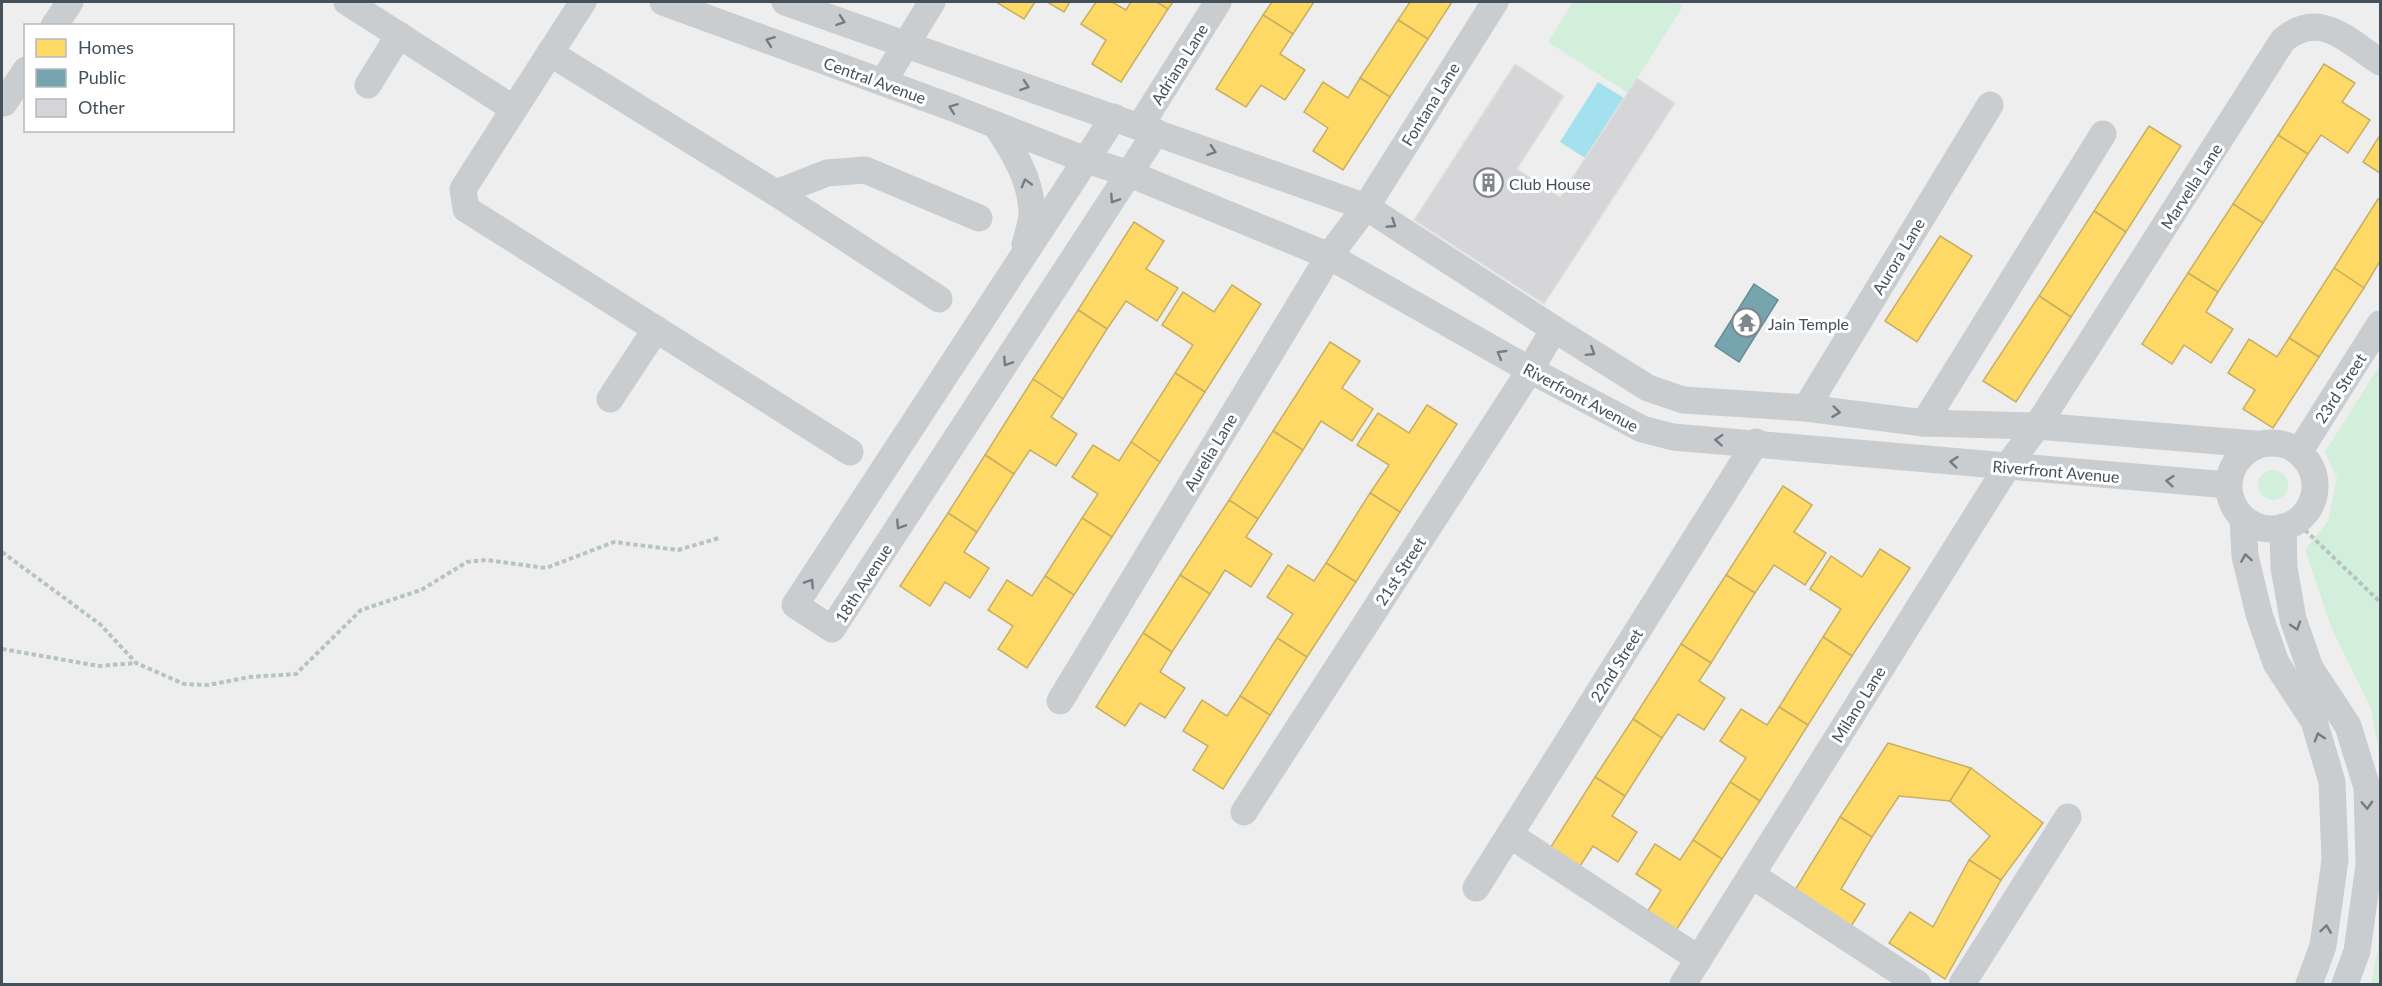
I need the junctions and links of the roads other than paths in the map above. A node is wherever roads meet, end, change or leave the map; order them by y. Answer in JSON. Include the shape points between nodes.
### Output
{"nodes":[{"id":1,"x":70,"y":2,"type":"edge"},
{"id":2,"x":347,"y":2,"type":"edge"},
{"id":3,"x":583,"y":2,"type":"edge"},
{"id":4,"x":663,"y":2,"type":"edge"},
{"id":5,"x":786,"y":2,"type":"edge"},
{"id":6,"x":932,"y":2,"type":"edge"},
{"id":7,"x":1218,"y":2,"type":"edge"},
{"id":8,"x":1495,"y":2,"type":"edge"},
{"id":9,"x":55,"y":24,"type":"edge"},
{"id":10,"x":399,"y":35,"type":"junction"},
{"id":11,"x":905,"y":44,"type":"junction"},
{"id":12,"x":550,"y":53,"type":"junction"},
{"id":13,"x":2380,"y":62,"type":"edge"},
{"id":14,"x":24,"y":73,"type":"edge"},
{"id":15,"x":883,"y":82,"type":"junction"},
{"id":16,"x":368,"y":85,"type":"dead end"},
{"id":17,"x":2,"y":102,"type":"edge"},
{"id":18,"x":1990,"y":105,"type":"dead end"},
{"id":19,"x":514,"y":109,"type":"junction"},
{"id":20,"x":1113,"y":117,"type":"junction"},
{"id":21,"x":996,"y":125,"type":"junction"},
{"id":22,"x":1148,"y":129,"type":"junction"},
{"id":23,"x":2103,"y":134,"type":"dead end"},
{"id":24,"x":1086,"y":160,"type":"junction"},
{"id":25,"x":1130,"y":174,"type":"junction"},
{"id":26,"x":776,"y":193,"type":"junction"},
{"id":27,"x":1366,"y":207,"type":"junction"},
{"id":28,"x":979,"y":218,"type":"dead end"},
{"id":29,"x":1329,"y":256,"type":"junction"},
{"id":30,"x":1022,"y":260,"type":"junction"},
{"id":31,"x":939,"y":299,"type":"dead end"},
{"id":32,"x":2380,"y":324,"type":"edge"},
{"id":33,"x":656,"y":329,"type":"junction"},
{"id":34,"x":1554,"y":329,"type":"junction"},
{"id":35,"x":1530,"y":370,"type":"junction"},
{"id":36,"x":610,"y":399,"type":"dead end"},
{"id":37,"x":1806,"y":408,"type":"junction"},
{"id":38,"x":1924,"y":423,"type":"junction"},
{"id":39,"x":2037,"y":426,"type":"junction"},
{"id":40,"x":1756,"y":442,"type":"junction"},
{"id":41,"x":2255,"y":444,"type":"junction"},
{"id":42,"x":850,"y":452,"type":"dead end"},
{"id":43,"x":2299,"y":452,"type":"junction"},
{"id":44,"x":2007,"y":467,"type":"junction"},
{"id":45,"x":2228,"y":485,"type":"junction"},
{"id":46,"x":2243,"y":518,"type":"junction"},
{"id":47,"x":2289,"y":524,"type":"junction"},
{"id":48,"x":1060,"y":701,"type":"dead end"},
{"id":49,"x":1244,"y":812,"type":"dead end"},
{"id":50,"x":2068,"y":818,"type":"dead end"},
{"id":51,"x":1509,"y":835,"type":"junction"},
{"id":52,"x":1753,"y":876,"type":"junction"},
{"id":53,"x":1476,"y":888,"type":"dead end"},
{"id":54,"x":2330,"y":900,"type":"junction"},
{"id":55,"x":2364,"y":904,"type":"junction"},
{"id":56,"x":1699,"y":959,"type":"junction"},
{"id":57,"x":1683,"y":984,"type":"edge"},
{"id":58,"x":1918,"y":984,"type":"edge"},
{"id":59,"x":1962,"y":984,"type":"edge"},
{"id":60,"x":2309,"y":984,"type":"edge"},
{"id":61,"x":2345,"y":984,"type":"edge"}],
"edges":[{"from":1,"to":9,"type":"street"},
{"from":2,"to":10,"type":"street"},
{"from":3,"to":12,"type":"street"},
{"from":15,"to":4,"type":"street","name":"Central Avenue","one_way":true},
{"from":5,"to":11,"type":"street","one_way":true},
{"from":6,"to":11,"type":"street"},
{"from":7,"to":22,"type":"street","name":"Adriana Lane"},
{"from":8,"to":27,"type":"street","name":"Fontana Lane"},
{"from":10,"to":16,"type":"street"},
{"from":10,"to":19,"type":"street"},
{"from":11,"to":15,"type":"street"},
{"from":11,"to":20,"type":"street","one_way":true},
{"from":12,"to":19,"type":"street"},
{"from":12,"to":26,"type":"street"},
{"from":13,"to":39,"type":"street","name":"Marvella Lane","via":[[2325,27],[2295,29],[2283,40]]},
{"from":14,"to":17,"type":"street"},
{"from":21,"to":15,"type":"street","name":"Central Avenue","one_way":true},
{"from":18,"to":37,"type":"street","name":"Aurora Lane"},
{"from":19,"to":33,"type":"street","via":[[463,189],[466,209]]},
{"from":20,"to":22,"type":"street"},
{"from":20,"to":24,"type":"street","name":"18th Avenue"},
{"from":21,"to":24,"type":"street","name":"Central Avenue"},
{"from":30,"to":21,"type":"street","one_way":true,"via":[[1032,212],[1027,185]]},
{"from":22,"to":25,"type":"street","name":"18th Avenue"},
{"from":22,"to":27,"type":"street","one_way":true},
{"from":23,"to":38,"type":"street"},
{"from":24,"to":25,"type":"street","name":"Riverfront Avenue"},
{"from":24,"to":30,"type":"street","name":"18th Avenue"},
{"from":25,"to":29,"type":"street","name":"Riverfront Avenue"},
{"from":25,"to":30,"type":"street","name":"18th Avenue","one_way":true,"via":[[832,629],[795,605]]},
{"from":26,"to":28,"type":"street","via":[[827,173],[866,170]]},
{"from":26,"to":31,"type":"street"},
{"from":27,"to":29,"type":"street","name":"Aurelia Lane"},
{"from":27,"to":34,"type":"street","one_way":true},
{"from":35,"to":29,"type":"street","name":"Riverfront Avenue","one_way":true},
{"from":29,"to":48,"type":"street","name":"Aurelia Lane"},
{"from":32,"to":43,"type":"street","name":"23rd Street"},
{"from":33,"to":36,"type":"street"},
{"from":33,"to":42,"type":"street"},
{"from":34,"to":35,"type":"street","name":"21st Street"},
{"from":34,"to":37,"type":"street","one_way":true,"via":[[1648,388],[1683,400]]},
{"from":40,"to":35,"type":"street","name":"Riverfront Avenue","one_way":true,"via":[[1673,437],[1642,429]]},
{"from":35,"to":49,"type":"street","name":"21st Street"},
{"from":37,"to":38,"type":"street","one_way":true},
{"from":38,"to":39,"type":"street"},
{"from":39,"to":41,"type":"street"},
{"from":39,"to":44,"type":"street","name":"Milano Lane"},
{"from":44,"to":40,"type":"street","name":"Riverfront Avenue","one_way":true},
{"from":40,"to":51,"type":"street","name":"22nd Street"},
{"from":41,"to":43,"type":"street","via":[[2271,442]]},
{"from":41,"to":45,"type":"street","via":[[2234,464]]},
{"from":43,"to":47,"type":"street","via":[[2311,468],[2315,488],[2305,512]]},
{"from":45,"to":44,"type":"street","name":"Riverfront Avenue","one_way":true},
{"from":44,"to":52,"type":"street","name":"Milano Lane"},
{"from":45,"to":46,"type":"street","via":[[2234,507]]},
{"from":46,"to":47,"type":"street","via":[[2270,529]]},
{"from":54,"to":46,"type":"street","one_way":true,"via":[[2335,860],[2332,782],[2314,721],[2276,663],[2259,614],[2245,556]]},
{"from":47,"to":55,"type":"street","one_way":true,"via":[[2284,568],[2293,619],[2310,668],[2348,726],[2367,787],[2369,865]]},
{"from":50,"to":59,"type":"street"},
{"from":51,"to":53,"type":"street","name":"22nd Street"},
{"from":51,"to":56,"type":"street"},
{"from":52,"to":56,"type":"street","name":"Milano Lane"},
{"from":52,"to":58,"type":"street"},
{"from":54,"to":55,"type":"street"},
{"from":60,"to":54,"type":"street","one_way":true,"via":[[2323,946]]},
{"from":55,"to":61,"type":"street","via":[[2357,951]]},
{"from":56,"to":57,"type":"street","name":"Milano Lane"}]}
